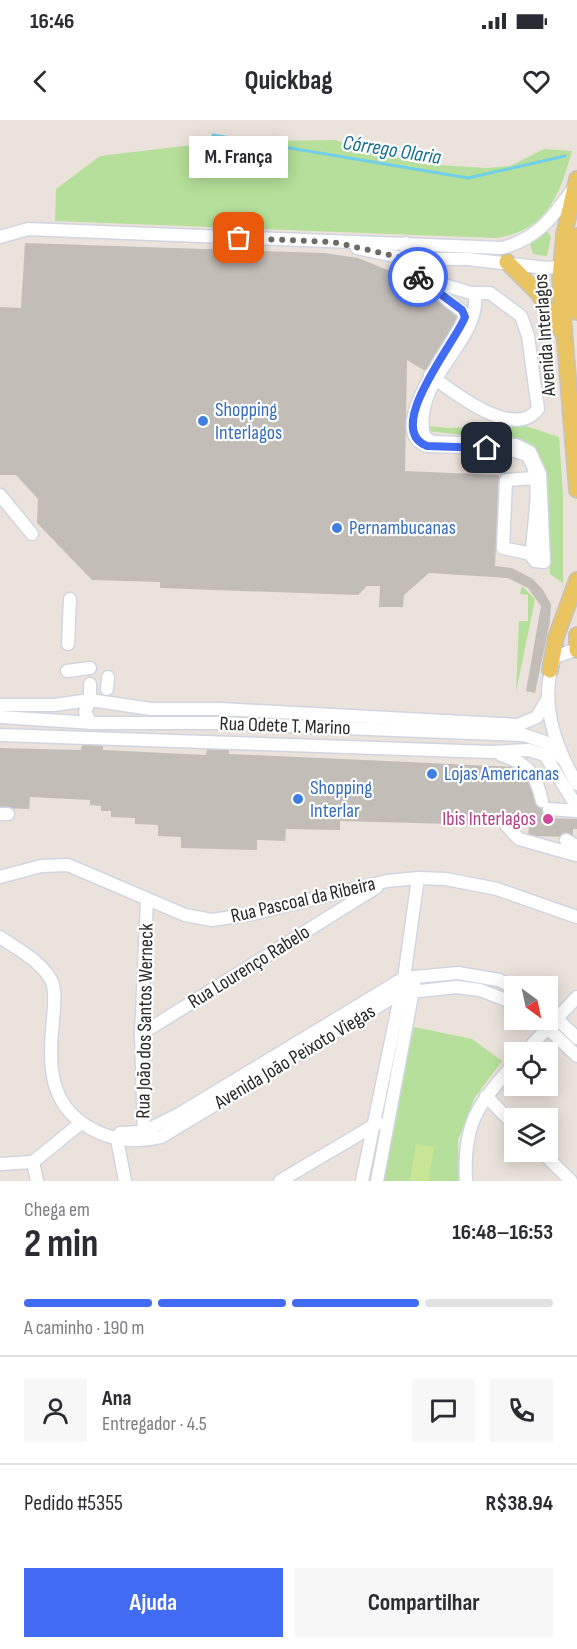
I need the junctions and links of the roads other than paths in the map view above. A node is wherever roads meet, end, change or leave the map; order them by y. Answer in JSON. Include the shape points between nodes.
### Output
{"nodes":[{"id":1,"x":575,"y":184,"type":"edge"},
{"id":2,"x":577,"y":236,"type":"edge"},
{"id":3,"x":0,"y":237,"type":"edge"},
{"id":4,"x":333,"y":242,"type":"junction"},
{"id":5,"x":405,"y":243,"type":"junction"},
{"id":6,"x":426,"y":245,"type":"junction"},
{"id":7,"x":408,"y":259,"type":"junction"},
{"id":8,"x":427,"y":260,"type":"junction"},
{"id":9,"x":507,"y":262,"type":"junction"},
{"id":10,"x":567,"y":266,"type":"junction"},
{"id":11,"x":473,"y":293,"type":"junction"},
{"id":12,"x":462,"y":310,"type":"junction"},
{"id":13,"x":577,"y":312,"type":"edge"},
{"id":14,"x":567,"y":340,"type":"junction"},
{"id":15,"x":433,"y":377,"type":"junction"},
{"id":16,"x":429,"y":444,"type":"junction"},
{"id":17,"x":535,"y":478,"type":"junction"},
{"id":18,"x":577,"y":490,"type":"edge"},
{"id":19,"x":0,"y":495,"type":"edge"},
{"id":20,"x":32,"y":534,"type":"dead end"},
{"id":21,"x":536,"y":551,"type":"junction"},
{"id":22,"x":577,"y":580,"type":"edge"},
{"id":23,"x":70,"y":598,"type":"dead end"},
{"id":24,"x":577,"y":635,"type":"edge"},
{"id":25,"x":68,"y":644,"type":"dead end"},
{"id":26,"x":577,"y":649,"type":"edge"},
{"id":27,"x":90,"y":668,"type":"dead end"},
{"id":28,"x":550,"y":670,"type":"junction"},
{"id":29,"x":67,"y":671,"type":"dead end"},
{"id":30,"x":90,"y":684,"type":"dead end"},
{"id":31,"x":107,"y":689,"type":"junction"},
{"id":32,"x":548,"y":698,"type":"junction"},
{"id":33,"x":90,"y":700,"type":"junction"},
{"id":34,"x":122,"y":703,"type":"junction"},
{"id":35,"x":0,"y":705,"type":"edge"},
{"id":36,"x":0,"y":717,"type":"edge"},
{"id":37,"x":122,"y":722,"type":"junction"},
{"id":38,"x":96,"y":723,"type":"junction"},
{"id":39,"x":269,"y":726,"type":"junction"},
{"id":40,"x":408,"y":731,"type":"junction"},
{"id":41,"x":511,"y":734,"type":"junction"},
{"id":42,"x":0,"y":735,"type":"edge"},
{"id":43,"x":281,"y":745,"type":"junction"},
{"id":44,"x":397,"y":749,"type":"junction"},
{"id":45,"x":491,"y":752,"type":"junction"},
{"id":46,"x":524,"y":757,"type":"junction"},
{"id":47,"x":563,"y":759,"type":"junction"},
{"id":48,"x":577,"y":784,"type":"edge"},
{"id":49,"x":577,"y":809,"type":"edge"},
{"id":50,"x":506,"y":825,"type":"dead end"},
{"id":51,"x":574,"y":848,"type":"edge"},
{"id":52,"x":0,"y":877,"type":"edge"},
{"id":53,"x":418,"y":878,"type":"junction"},
{"id":54,"x":387,"y":881,"type":"junction"},
{"id":55,"x":325,"y":896,"type":"junction"},
{"id":56,"x":147,"y":900,"type":"junction"},
{"id":57,"x":335,"y":913,"type":"junction"},
{"id":58,"x":577,"y":917,"type":"edge"},
{"id":59,"x":0,"y":937,"type":"edge"},
{"id":60,"x":410,"y":977,"type":"junction"},
{"id":61,"x":504,"y":984,"type":"edge"},
{"id":62,"x":406,"y":992,"type":"junction"},
{"id":63,"x":577,"y":997,"type":"edge"},
{"id":64,"x":504,"y":999,"type":"edge"},
{"id":65,"x":558,"y":1010,"type":"edge"},
{"id":66,"x":558,"y":1020,"type":"edge"},
{"id":67,"x":549,"y":1030,"type":"edge"},
{"id":68,"x":141,"y":1034,"type":"junction"},
{"id":69,"x":577,"y":1038,"type":"edge"},
{"id":70,"x":577,"y":1056,"type":"edge"},
{"id":71,"x":504,"y":1075,"type":"edge"},
{"id":72,"x":486,"y":1096,"type":"junction"},
{"id":73,"x":504,"y":1115,"type":"edge"},
{"id":74,"x":390,"y":1117,"type":"junction"},
{"id":75,"x":81,"y":1123,"type":"junction"},
{"id":76,"x":375,"y":1125,"type":"junction"},
{"id":77,"x":144,"y":1137,"type":"junction"},
{"id":78,"x":117,"y":1139,"type":"junction"},
{"id":79,"x":33,"y":1162,"type":"junction"},
{"id":80,"x":552,"y":1162,"type":"edge"},
{"id":81,"x":0,"y":1164,"type":"edge"},
{"id":82,"x":37,"y":1181,"type":"edge"},
{"id":83,"x":125,"y":1181,"type":"edge"},
{"id":84,"x":280,"y":1181,"type":"edge"},
{"id":85,"x":363,"y":1181,"type":"edge"},
{"id":86,"x":377,"y":1181,"type":"edge"},
{"id":87,"x":466,"y":1181,"type":"edge"},
{"id":88,"x":571,"y":1181,"type":"edge"}],
"edges":[{"from":1,"to":6,"type":"street","via":[[546,226],[519,243],[502,248]]},
{"from":1,"to":10,"type":"main road","name":"Avenida Interlagos"},
{"from":2,"to":10,"type":"main road","name":"Avenida Interlagos"},
{"from":3,"to":4,"type":"street","via":[[28,229]]},
{"from":4,"to":5,"type":"street"},
{"from":4,"to":7,"type":"street"},
{"from":5,"to":6,"type":"street"},
{"from":5,"to":7,"type":"street"},
{"from":6,"to":8,"type":"street"},
{"from":7,"to":8,"type":"street"},
{"from":7,"to":12,"type":"street","via":[[414,274]]},
{"from":8,"to":9,"type":"street"},
{"from":8,"to":11,"type":"street","via":[[431,278]]},
{"from":9,"to":10,"type":"street"},
{"from":9,"to":14,"type":"main road","via":[[543,300]]},
{"from":10,"to":13,"type":"main road","name":"Avenida Interlagos"},
{"from":10,"to":14,"type":"main road","name":"Avenida Interlagos"},
{"from":11,"to":12,"type":"street"},
{"from":11,"to":15,"type":"street","via":[[475,315]]},
{"from":11,"to":15,"type":"street","via":[[490,293],[523,320],[538,409],[525,418],[500,419]]},
{"from":12,"to":15,"type":"street","via":[[465,319]]},
{"from":14,"to":18,"type":"main road","name":"Avenida Interlagos"},
{"from":15,"to":16,"type":"street","via":[[423,418],[424,437]]},
{"from":16,"to":17,"type":"street","via":[[521,452],[531,460]]},
{"from":16,"to":21,"type":"street","via":[[508,444],[530,452],[540,474]]},
{"from":17,"to":21,"type":"street"},
{"from":17,"to":21,"type":"street","via":[[506,480],[503,548]]},
{"from":19,"to":20,"type":"street"},
{"from":22,"to":28,"type":"main road","via":[[556,637]]},
{"from":23,"to":25,"type":"street"},
{"from":24,"to":26,"type":"main road"},
{"from":26,"to":28,"type":"street","via":[[559,654]]},
{"from":27,"to":29,"type":"street"},
{"from":28,"to":32,"type":"street"},
{"from":30,"to":33,"type":"street"},
{"from":31,"to":33,"type":"street","name":"Rua Odete T. Marino"},
{"from":31,"to":34,"type":"street","name":"Rua Odete T. Marino"},
{"from":31,"to":38,"type":"street","via":[[107,711]]},
{"from":32,"to":34,"type":"street","name":"Rua Odete T. Marino","via":[[537,717],[518,725],[151,708]]},
{"from":32,"to":47,"type":"street","via":[[552,729]]},
{"from":33,"to":35,"type":"street","name":"Rua Odete T. Marino"},
{"from":33,"to":38,"type":"street","via":[[85,712]]},
{"from":34,"to":37,"type":"street","via":[[116,712]]},
{"from":36,"to":38,"type":"street","name":"Rua Odete T. Marino"},
{"from":37,"to":38,"type":"street","name":"Rua Odete T. Marino"},
{"from":37,"to":39,"type":"street","name":"Rua Odete T. Marino"},
{"from":39,"to":40,"type":"street","name":"Rua Odete T. Marino"},
{"from":39,"to":43,"type":"street"},
{"from":40,"to":41,"type":"street","name":"Rua Odete T. Marino"},
{"from":40,"to":44,"type":"street"},
{"from":41,"to":45,"type":"street"},
{"from":41,"to":46,"type":"street"},
{"from":41,"to":47,"type":"street","name":"Rua Odete T. Marino","via":[[545,742]]},
{"from":42,"to":43,"type":"street"},
{"from":43,"to":44,"type":"street"},
{"from":44,"to":45,"type":"street"},
{"from":45,"to":46,"type":"street"},
{"from":46,"to":49,"type":"street","via":[[547,758]]},
{"from":46,"to":49,"type":"street","via":[[546,805]]},
{"from":47,"to":48,"type":"street"},
{"from":50,"to":51,"type":"street","via":[[519,839],[558,851]]},
{"from":52,"to":56,"type":"street","name":"Rua Pascoal da Ribeira","via":[[41,866],[68,865]]},
{"from":53,"to":54,"type":"street","name":"Rua Pascoal da Ribeira"},
{"from":53,"to":58,"type":"street","name":"Rua Pascoal da Ribeira","via":[[472,883]]},
{"from":53,"to":60,"type":"street"},
{"from":54,"to":55,"type":"street","name":"Rua Pascoal da Ribeira"},
{"from":54,"to":57,"type":"street","name":"Rua Lourenço Rabelo"},
{"from":55,"to":56,"type":"street","name":"Rua Pascoal da Ribeira","via":[[212,920],[185,915]]},
{"from":55,"to":57,"type":"street"},
{"from":56,"to":68,"type":"street","name":"Rua João dos Santos Werneck"},
{"from":57,"to":68,"type":"street","name":"Rua Lourenço Rabelo"},
{"from":59,"to":75,"type":"street","name":"Avenida João Peixoto Viegas","via":[[49,976],[55,1001],[51,1076],[60,1099]]},
{"from":60,"to":61,"type":"street","name":"Avenida João Peixoto Viegas","via":[[438,973],[478,975]]},
{"from":60,"to":62,"type":"street"},
{"from":60,"to":77,"type":"street","name":"Avenida João Peixoto Viegas"},
{"from":62,"to":64,"type":"street","name":"Avenida João Peixoto Viegas","via":[[469,988]]},
{"from":62,"to":74,"type":"street"},
{"from":62,"to":76,"type":"street"},
{"from":62,"to":77,"type":"street","name":"Avenida João Peixoto Viegas","via":[[196,1118],[161,1137]]},
{"from":63,"to":65,"type":"street"},
{"from":66,"to":69,"type":"street"},
{"from":67,"to":70,"type":"street"},
{"from":68,"to":77,"type":"street","name":"Rua João dos Santos Werneck"},
{"from":71,"to":72,"type":"street"},
{"from":72,"to":73,"type":"street"},
{"from":72,"to":87,"type":"street","via":[[472,1120],[465,1144]]},
{"from":74,"to":76,"type":"street"},
{"from":74,"to":86,"type":"street"},
{"from":75,"to":77,"type":"street","name":"Avenida João Peixoto Viegas","via":[[109,1133]]},
{"from":75,"to":78,"type":"street","name":"Avenida João Peixoto Viegas"},
{"from":75,"to":79,"type":"street"},
{"from":76,"to":84,"type":"street"},
{"from":76,"to":85,"type":"street"},
{"from":77,"to":78,"type":"street","name":"Avenida João Peixoto Viegas"},
{"from":78,"to":83,"type":"street"},
{"from":79,"to":81,"type":"street"},
{"from":79,"to":82,"type":"street"},
{"from":80,"to":88,"type":"street"}]}
